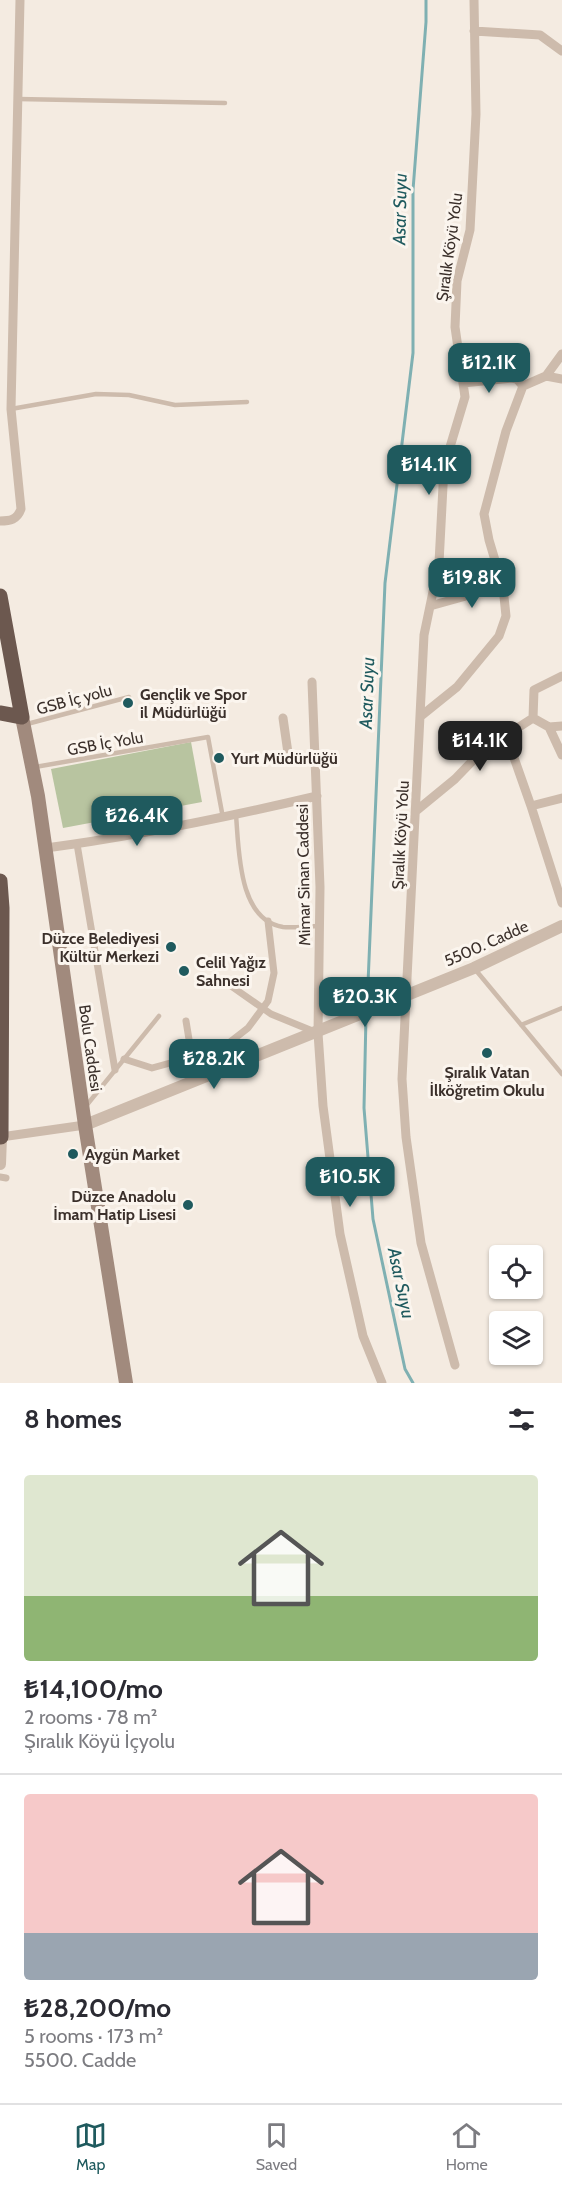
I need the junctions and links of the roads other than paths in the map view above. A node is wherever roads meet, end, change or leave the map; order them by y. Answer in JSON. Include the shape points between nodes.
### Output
{"nodes":[{"id":1,"x":20,"y":0,"type":"edge"},
{"id":2,"x":474,"y":0,"type":"edge"},
{"id":3,"x":474,"y":31,"type":"junction"},
{"id":4,"x":562,"y":51,"type":"edge"},
{"id":5,"x":18,"y":99,"type":"junction"},
{"id":6,"x":225,"y":103,"type":"dead end"},
{"id":7,"x":562,"y":354,"type":"edge"},
{"id":8,"x":546,"y":376,"type":"junction"},
{"id":9,"x":562,"y":379,"type":"edge"},
{"id":10,"x":463,"y":383,"type":"junction"},
{"id":11,"x":523,"y":386,"type":"junction"},
{"id":12,"x":247,"y":402,"type":"dead end"},
{"id":13,"x":11,"y":409,"type":"junction"},
{"id":14,"x":0,"y":520,"type":"edge"},
{"id":15,"x":501,"y":579,"type":"junction"},
{"id":16,"x":0,"y":596,"type":"edge"},
{"id":17,"x":430,"y":606,"type":"junction"},
{"id":18,"x":562,"y":676,"type":"edge"},
{"id":19,"x":312,"y":682,"type":"dead end"},
{"id":20,"x":129,"y":697,"type":"dead end"},
{"id":21,"x":0,"y":713,"type":"edge"},
{"id":22,"x":421,"y":716,"type":"junction"},
{"id":23,"x":283,"y":718,"type":"dead end"},
{"id":24,"x":533,"y":718,"type":"junction"},
{"id":25,"x":23,"y":721,"type":"junction"},
{"id":26,"x":562,"y":726,"type":"edge"},
{"id":27,"x":549,"y":728,"type":"junction"},
{"id":28,"x":506,"y":735,"type":"junction"},
{"id":29,"x":562,"y":755,"type":"edge"},
{"id":30,"x":315,"y":757,"type":"junction"},
{"id":31,"x":289,"y":760,"type":"junction"},
{"id":32,"x":278,"y":762,"type":"dead end"},
{"id":33,"x":33,"y":768,"type":"junction"},
{"id":34,"x":317,"y":796,"type":"junction"},
{"id":35,"x":562,"y":798,"type":"edge"},
{"id":36,"x":531,"y":806,"type":"junction"},
{"id":37,"x":416,"y":811,"type":"junction"},
{"id":38,"x":236,"y":815,"type":"junction"},
{"id":39,"x":223,"y":818,"type":"junction"},
{"id":40,"x":77,"y":844,"type":"junction"},
{"id":41,"x":46,"y":848,"type":"junction"},
{"id":42,"x":0,"y":881,"type":"edge"},
{"id":43,"x":562,"y":903,"type":"edge"},
{"id":44,"x":268,"y":921,"type":"junction"},
{"id":45,"x":320,"y":926,"type":"junction"},
{"id":46,"x":562,"y":926,"type":"edge"},
{"id":47,"x":474,"y":968,"type":"junction"},
{"id":48,"x":231,"y":986,"type":"dead end"},
{"id":49,"x":407,"y":995,"type":"junction"},
{"id":50,"x":262,"y":1008,"type":"junction"},
{"id":51,"x":562,"y":1008,"type":"edge"},
{"id":52,"x":159,"y":1016,"type":"dead end"},
{"id":53,"x":186,"y":1021,"type":"dead end"},
{"id":54,"x":521,"y":1025,"type":"junction"},
{"id":55,"x":318,"y":1033,"type":"junction"},
{"id":56,"x":192,"y":1057,"type":"junction"},
{"id":57,"x":124,"y":1059,"type":"junction"},
{"id":58,"x":115,"y":1070,"type":"junction"},
{"id":59,"x":562,"y":1074,"type":"edge"},
{"id":60,"x":195,"y":1082,"type":"junction"},
{"id":61,"x":83,"y":1110,"type":"junction"},
{"id":62,"x":85,"y":1125,"type":"junction"},
{"id":63,"x":1,"y":1137,"type":"edge"},
{"id":64,"x":0,"y":1164,"type":"edge"},
{"id":65,"x":455,"y":1365,"type":"dead end"},
{"id":66,"x":126,"y":1383,"type":"edge"},
{"id":67,"x":382,"y":1383,"type":"edge"}],
"edges":[{"from":1,"to":5,"type":"street"},
{"from":2,"to":3,"type":"street","name":"Şıralık Köyü Yolu"},
{"from":3,"to":4,"type":"street","via":[[540,35]]},
{"from":3,"to":10,"type":"street","name":"Şıralık Köyü Yolu","via":[[476,114],[470,230],[457,281],[455,327]]},
{"from":5,"to":6,"type":"lane"},
{"from":5,"to":13,"type":"street"},
{"from":7,"to":8,"type":"street"},
{"from":8,"to":9,"type":"street"},
{"from":8,"to":11,"type":"street"},
{"from":10,"to":11,"type":"street","via":[[511,378],[518,379]]},
{"from":10,"to":17,"type":"street","name":"Şıralık Köyü Yolu","via":[[465,397],[444,467],[439,563]]},
{"from":11,"to":15,"type":"street","via":[[484,514]]},
{"from":12,"to":13,"type":"lane","via":[[175,405],[129,395],[96,394]]},
{"from":13,"to":14,"type":"street","via":[[21,509],[12,520]]},
{"from":15,"to":17,"type":"street","via":[[473,594]]},
{"from":15,"to":22,"type":"street","via":[[506,616],[499,636],[457,687]]},
{"from":16,"to":25,"type":"highway"},
{"from":17,"to":22,"type":"street","name":"Şıralık Köyü Yolu","via":[[423,635]]},
{"from":18,"to":24,"type":"street","via":[[534,690]]},
{"from":19,"to":30,"type":"street","name":"Mimar Sinan Caddesi"},
{"from":20,"to":25,"type":"lane","name":"GSB İç yolu"},
{"from":21,"to":25,"type":"highway"},
{"from":22,"to":37,"type":"street","name":"Şıralık Köyü Yolu"},
{"from":23,"to":31,"type":"street"},
{"from":24,"to":27,"type":"street"},
{"from":24,"to":28,"type":"street"},
{"from":25,"to":33,"type":"main road","name":"Bolu Caddesi"},
{"from":26,"to":27,"type":"street"},
{"from":27,"to":29,"type":"street"},
{"from":28,"to":36,"type":"street"},
{"from":28,"to":37,"type":"street","via":[[482,751]]},
{"from":30,"to":31,"type":"lane"},
{"from":30,"to":34,"type":"street","name":"Mimar Sinan Caddesi"},
{"from":31,"to":32,"type":"lane"},
{"from":33,"to":39,"type":"lane","name":"GSB İç Yolu","via":[[208,737]]},
{"from":33,"to":41,"type":"main road","name":"Bolu Caddesi"},
{"from":34,"to":38,"type":"street"},
{"from":34,"to":45,"type":"street","name":"Mimar Sinan Caddesi"},
{"from":35,"to":36,"type":"street"},
{"from":36,"to":43,"type":"street"},
{"from":37,"to":49,"type":"street","name":"Şıralık Köyü Yolu"},
{"from":38,"to":39,"type":"street"},
{"from":38,"to":44,"type":"lane","via":[[244,886],[260,917]]},
{"from":39,"to":40,"type":"street"},
{"from":40,"to":41,"type":"street"},
{"from":40,"to":58,"type":"street"},
{"from":41,"to":61,"type":"main road","name":"Bolu Caddesi"},
{"from":42,"to":63,"type":"highway"},
{"from":44,"to":45,"type":"lane","via":[[282,927]]},
{"from":44,"to":50,"type":"street","via":[[274,972],[268,1001]]},
{"from":45,"to":55,"type":"street","name":"Mimar Sinan Caddesi"},
{"from":46,"to":47,"type":"street","name":"5500. Cadde"},
{"from":47,"to":49,"type":"street","name":"5500. Cadde"},
{"from":47,"to":54,"type":"lane"},
{"from":48,"to":50,"type":"street"},
{"from":49,"to":55,"type":"street","name":"5500. Cadde"},
{"from":49,"to":65,"type":"street","name":"Şıralık Köyü Yolu","via":[[402,1079],[409,1157],[421,1243]]},
{"from":50,"to":55,"type":"street"},
{"from":50,"to":56,"type":"street","via":[[248,1028],[221,1049]]},
{"from":51,"to":54,"type":"lane"},
{"from":52,"to":57,"type":"lane"},
{"from":53,"to":56,"type":"street"},
{"from":54,"to":59,"type":"lane"},
{"from":55,"to":60,"type":"street"},
{"from":55,"to":67,"type":"street","name":"Mimar Sinan Caddesi","via":[[340,1234],[363,1335]]},
{"from":56,"to":57,"type":"street","via":[[152,1068]]},
{"from":56,"to":60,"type":"street"},
{"from":57,"to":58,"type":"lane"},
{"from":58,"to":61,"type":"lane"},
{"from":60,"to":62,"type":"street"},
{"from":61,"to":62,"type":"main road","name":"Bolu Caddesi"},
{"from":62,"to":63,"type":"street"},
{"from":62,"to":66,"type":"main road","name":"Bolu Caddesi"},
{"from":63,"to":64,"type":"street"}]}
